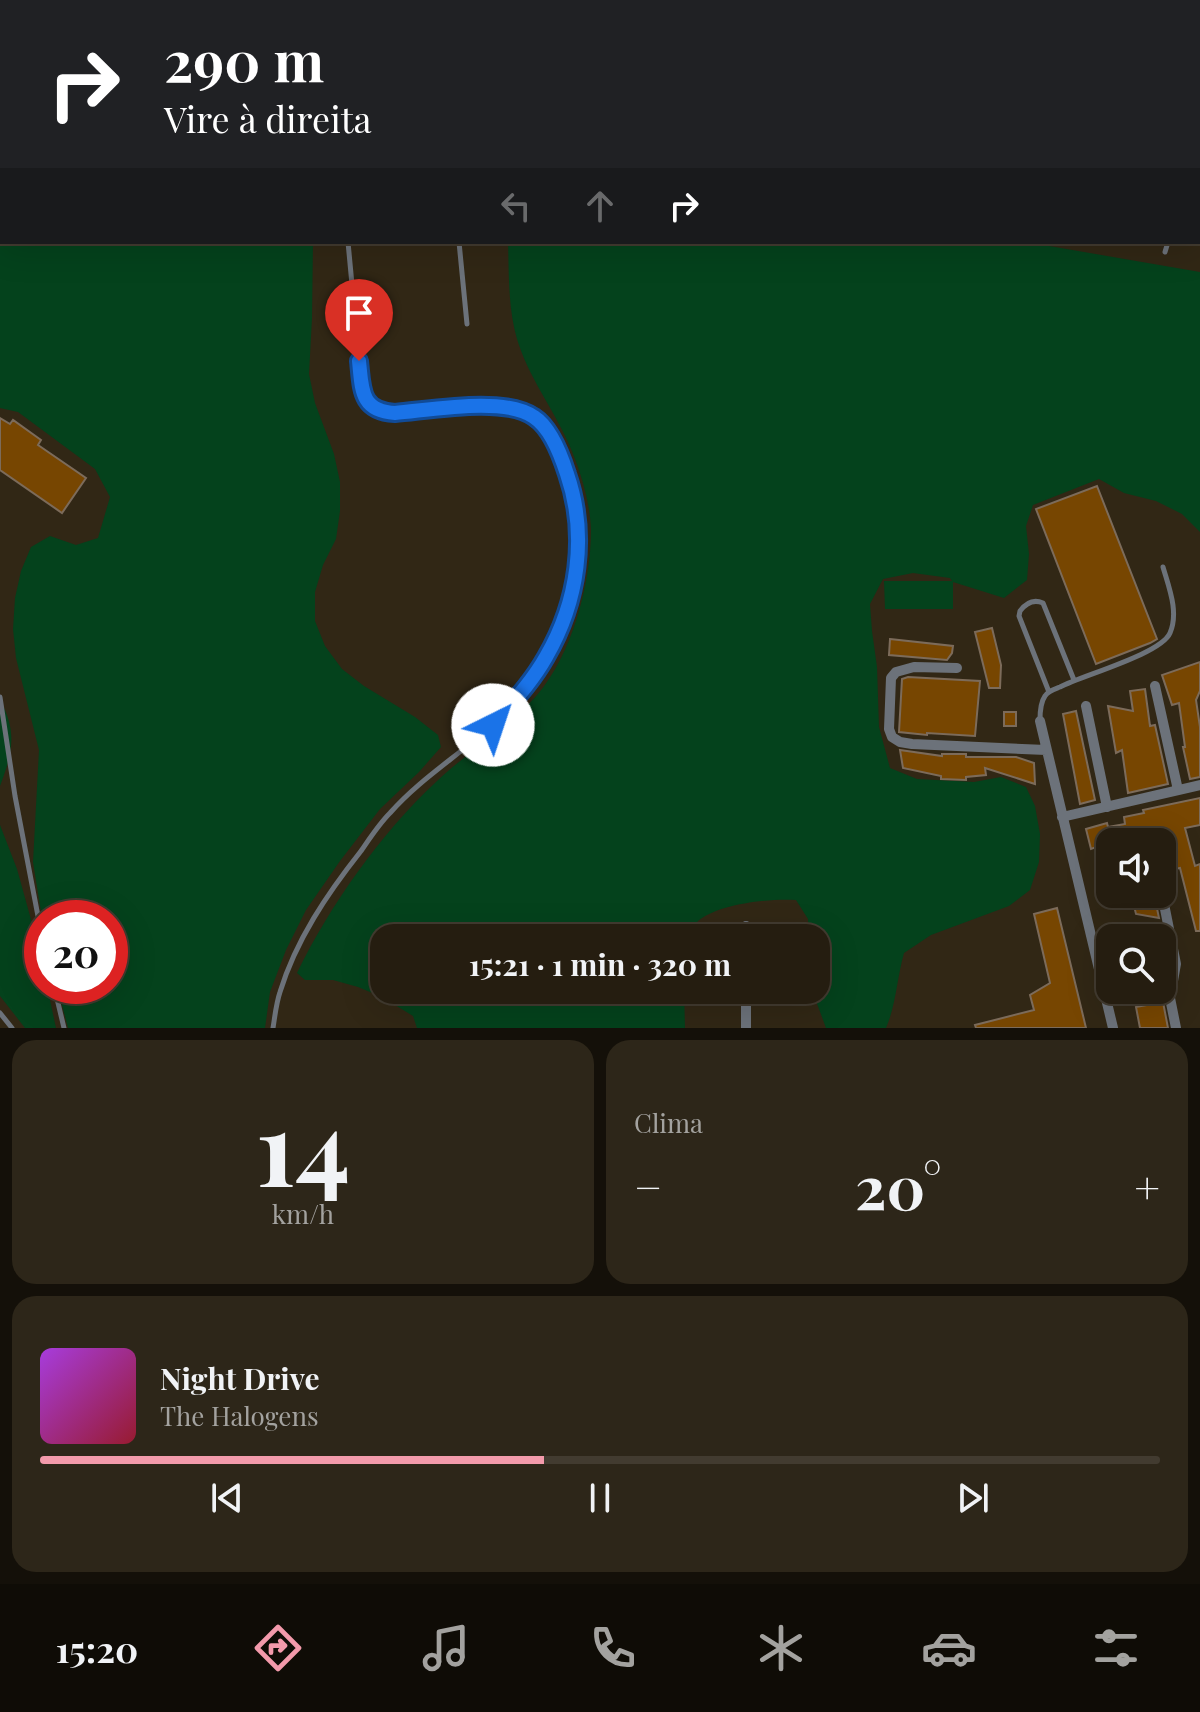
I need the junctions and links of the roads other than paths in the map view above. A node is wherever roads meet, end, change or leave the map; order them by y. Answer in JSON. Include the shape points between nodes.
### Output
{"nodes":[{"id":1,"x":348,"y":244,"type":"edge"},
{"id":2,"x":459,"y":244,"type":"edge"},
{"id":3,"x":1167,"y":244,"type":"edge"},
{"id":4,"x":1165,"y":252,"type":"dead end"},
{"id":5,"x":467,"y":324,"type":"dead end"},
{"id":6,"x":1163,"y":567,"type":"dead end"},
{"id":7,"x":957,"y":668,"type":"dead end"},
{"id":8,"x":1074,"y":680,"type":"junction"},
{"id":9,"x":1155,"y":686,"type":"dead end"},
{"id":10,"x":1049,"y":692,"type":"junction"},
{"id":11,"x":0,"y":697,"type":"edge"},
{"id":12,"x":1086,"y":706,"type":"dead end"},
{"id":13,"x":1040,"y":721,"type":"joint"},
{"id":14,"x":1046,"y":750,"type":"junction"},
{"id":15,"x":1200,"y":785,"type":"edge"},
{"id":16,"x":1178,"y":790,"type":"junction"},
{"id":17,"x":1107,"y":807,"type":"junction"},
{"id":18,"x":1062,"y":817,"type":"junction"},
{"id":19,"x":35,"y":900,"type":"edge"},
{"id":20,"x":1096,"y":957,"type":"edge"},
{"id":21,"x":58,"y":1004,"type":"edge"},
{"id":22,"x":746,"y":1004,"type":"edge"},
{"id":23,"x":1107,"y":1004,"type":"edge"},
{"id":24,"x":1171,"y":1004,"type":"edge"},
{"id":25,"x":0,"y":1013,"type":"edge"},
{"id":26,"x":12,"y":1028,"type":"edge"},
{"id":27,"x":64,"y":1028,"type":"edge"},
{"id":28,"x":273,"y":1028,"type":"edge"},
{"id":29,"x":746,"y":1028,"type":"edge"},
{"id":30,"x":1113,"y":1028,"type":"edge"},
{"id":31,"x":1176,"y":1028,"type":"edge"}],
"edges":[{"from":1,"to":28,"type":"lane","via":[[367,402],[385,413],[482,406],[512,407],[535,417],[558,445],[574,493],[577,573],[546,657],[523,690],[493,725],[390,813],[315,915],[279,994]]},
{"from":2,"to":5,"type":"lane"},
{"from":3,"to":4,"type":"lane"},
{"from":6,"to":8,"type":"lane","via":[[1174,618],[1169,636],[1142,654]]},
{"from":7,"to":14,"type":"street","via":[[896,672],[891,678],[892,737],[912,744]]},
{"from":8,"to":10,"type":"lane"},
{"from":8,"to":10,"type":"lane","via":[[1043,603],[1031,602],[1019,616]]},
{"from":9,"to":16,"type":"street"},
{"from":10,"to":13,"type":"lane"},
{"from":11,"to":19,"type":"lane"},
{"from":12,"to":17,"type":"street"},
{"from":13,"to":14,"type":"street"},
{"from":14,"to":18,"type":"street"},
{"from":15,"to":16,"type":"street"},
{"from":16,"to":17,"type":"street"},
{"from":17,"to":18,"type":"street"},
{"from":18,"to":20,"type":"street"},
{"from":21,"to":27,"type":"lane"},
{"from":22,"to":29,"type":"street"},
{"from":23,"to":30,"type":"street"},
{"from":24,"to":31,"type":"street"},
{"from":25,"to":26,"type":"lane"}]}
